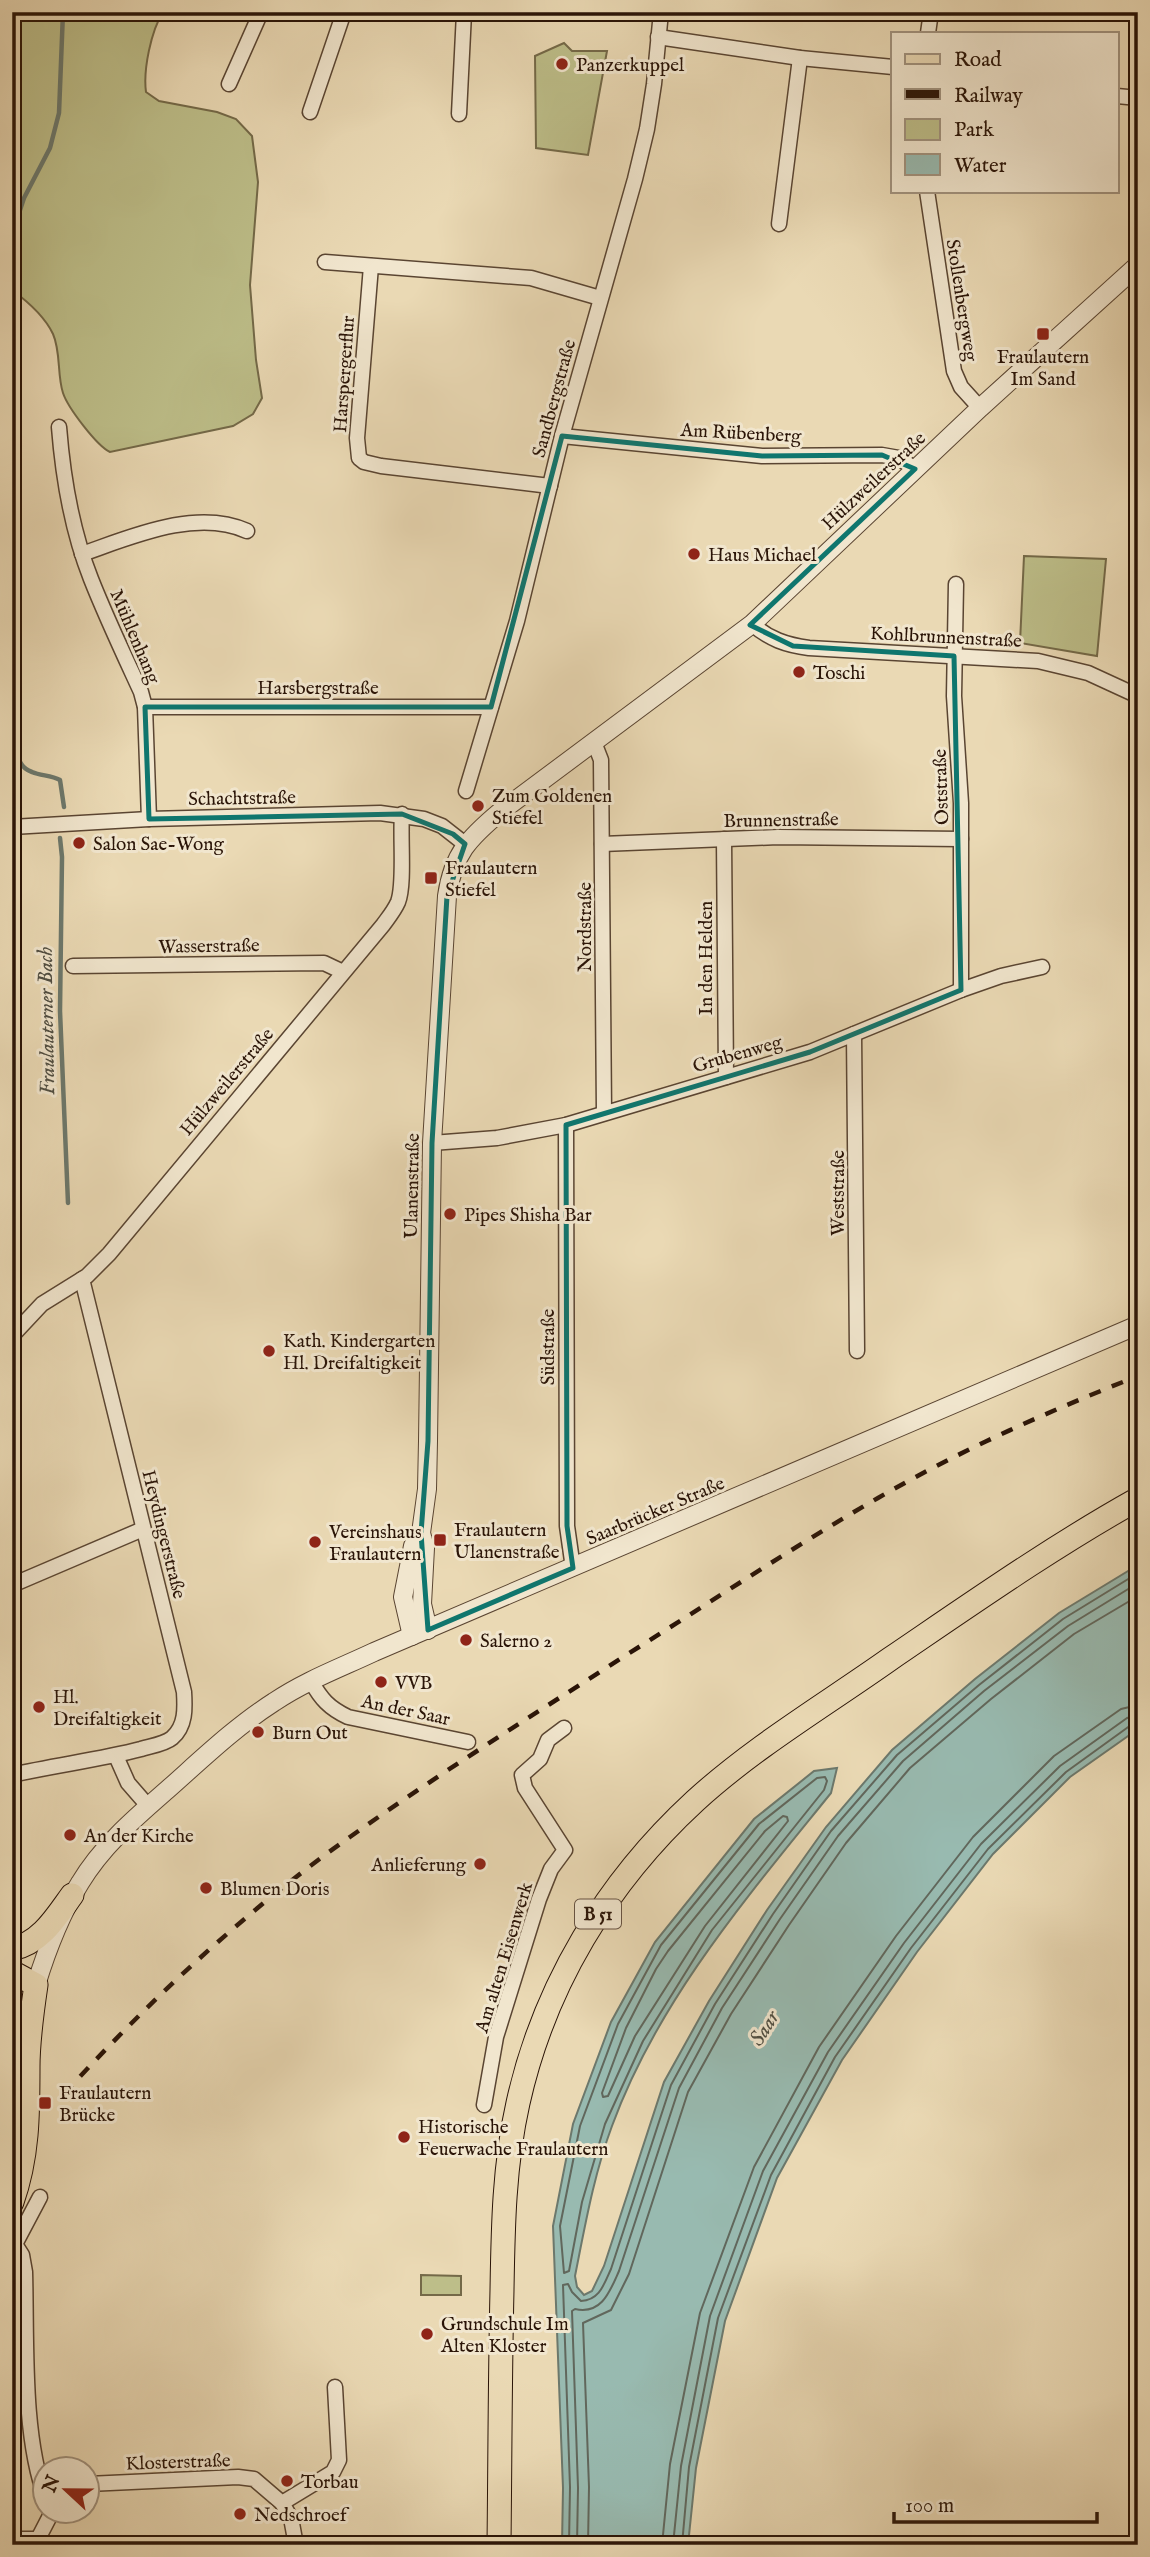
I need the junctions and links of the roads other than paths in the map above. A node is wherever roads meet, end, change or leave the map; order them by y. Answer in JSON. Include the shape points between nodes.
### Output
{"nodes":[{"id":1,"x":261,"y":12,"type":"edge"},
{"id":2,"x":344,"y":12,"type":"edge"},
{"id":3,"x":440,"y":12,"type":"edge"},
{"id":4,"x":661,"y":12,"type":"edge"},
{"id":5,"x":931,"y":12,"type":"edge"},
{"id":6,"x":467,"y":13,"type":"edge"},
{"id":7,"x":928,"y":32,"type":"edge"},
{"id":8,"x":658,"y":37,"type":"junction"},
{"id":9,"x":800,"y":58,"type":"junction"},
{"id":10,"x":891,"y":67,"type":"edge"},
{"id":11,"x":229,"y":84,"type":"dead end"},
{"id":12,"x":1118,"y":96,"type":"edge"},
{"id":13,"x":1138,"y":98,"type":"edge"},
{"id":14,"x":310,"y":112,"type":"dead end"},
{"id":15,"x":459,"y":114,"type":"dead end"},
{"id":16,"x":927,"y":192,"type":"edge"},
{"id":17,"x":779,"y":224,"type":"dead end"},
{"id":18,"x":325,"y":262,"type":"dead end"},
{"id":19,"x":1138,"y":265,"type":"edge"},
{"id":20,"x":371,"y":266,"type":"junction"},
{"id":21,"x":600,"y":298,"type":"junction"},
{"id":22,"x":980,"y":408,"type":"junction"},
{"id":23,"x":59,"y":427,"type":"dead end"},
{"id":24,"x":562,"y":436,"type":"junction"},
{"id":25,"x":915,"y":469,"type":"junction"},
{"id":26,"x":550,"y":486,"type":"junction"},
{"id":27,"x":247,"y":531,"type":"dead end"},
{"id":28,"x":82,"y":554,"type":"junction"},
{"id":29,"x":956,"y":584,"type":"dead end"},
{"id":30,"x":752,"y":624,"type":"junction"},
{"id":31,"x":954,"y":656,"type":"junction"},
{"id":32,"x":1138,"y":696,"type":"edge"},
{"id":33,"x":145,"y":707,"type":"junction"},
{"id":34,"x":491,"y":707,"type":"junction"},
{"id":35,"x":594,"y":742,"type":"junction"},
{"id":36,"x":466,"y":791,"type":"dead end"},
{"id":37,"x":402,"y":814,"type":"junction"},
{"id":38,"x":149,"y":818,"type":"junction"},
{"id":39,"x":12,"y":827,"type":"edge"},
{"id":40,"x":724,"y":839,"type":"junction"},
{"id":41,"x":961,"y":839,"type":"junction"},
{"id":42,"x":465,"y":844,"type":"junction"},
{"id":43,"x":603,"y":844,"type":"junction"},
{"id":44,"x":72,"y":966,"type":"dead end"},
{"id":45,"x":1042,"y":967,"type":"dead end"},
{"id":46,"x":343,"y":972,"type":"junction"},
{"id":47,"x":961,"y":990,"type":"junction"},
{"id":48,"x":854,"y":1034,"type":"junction"},
{"id":49,"x":726,"y":1077,"type":"junction"},
{"id":50,"x":604,"y":1112,"type":"junction"},
{"id":51,"x":566,"y":1125,"type":"junction"},
{"id":52,"x":432,"y":1143,"type":"junction"},
{"id":53,"x":82,"y":1279,"type":"junction"},
{"id":54,"x":1138,"y":1325,"type":"edge"},
{"id":55,"x":12,"y":1336,"type":"edge"},
{"id":56,"x":857,"y":1351,"type":"dead end"},
{"id":57,"x":1138,"y":1499,"type":"edge"},
{"id":58,"x":143,"y":1529,"type":"junction"},
{"id":59,"x":573,"y":1567,"type":"junction"},
{"id":60,"x":12,"y":1585,"type":"edge"},
{"id":61,"x":420,"y":1633,"type":"junction"},
{"id":62,"x":311,"y":1681,"type":"junction"},
{"id":63,"x":564,"y":1728,"type":"dead end"},
{"id":64,"x":468,"y":1742,"type":"dead end"},
{"id":65,"x":116,"y":1756,"type":"junction"},
{"id":66,"x":12,"y":1774,"type":"edge"},
{"id":67,"x":148,"y":1806,"type":"junction"},
{"id":68,"x":72,"y":1895,"type":"junction"},
{"id":69,"x":12,"y":1949,"type":"edge"},
{"id":70,"x":12,"y":1972,"type":"edge"},
{"id":71,"x":36,"y":1985,"type":"junction"},
{"id":72,"x":484,"y":2105,"type":"dead end"},
{"id":73,"x":40,"y":2197,"type":"dead end"},
{"id":74,"x":12,"y":2202,"type":"edge"},
{"id":75,"x":14,"y":2247,"type":"edge"},
{"id":76,"x":335,"y":2386,"type":"dead end"},
{"id":77,"x":36,"y":2456,"type":"edge"},
{"id":78,"x":102,"y":2483,"type":"edge"},
{"id":79,"x":282,"y":2503,"type":"junction"},
{"id":80,"x":12,"y":2539,"type":"edge"},
{"id":81,"x":43,"y":2542,"type":"edge"},
{"id":82,"x":296,"y":2545,"type":"edge"},
{"id":83,"x":499,"y":2545,"type":"edge"}],
"edges":[{"from":1,"to":11,"type":"street"},
{"from":2,"to":14,"type":"street"},
{"from":3,"to":6,"type":"street"},
{"from":4,"to":8,"type":"street","name":"Sandbergstraße"},
{"from":5,"to":7,"type":"street"},
{"from":6,"to":15,"type":"street"},
{"from":8,"to":9,"type":"street"},
{"from":8,"to":21,"type":"street","name":"Sandbergstraße","via":[[647,129]]},
{"from":9,"to":10,"type":"street"},
{"from":9,"to":17,"type":"street"},
{"from":12,"to":13,"type":"street"},
{"from":16,"to":22,"type":"street","name":"Stollenbergweg","via":[[954,371]]},
{"from":18,"to":20,"type":"street"},
{"from":19,"to":22,"type":"street","name":"Hülzweilerstraße"},
{"from":20,"to":21,"type":"street","via":[[531,278]]},
{"from":20,"to":26,"type":"street","name":"Harspergerflur","via":[[359,458],[381,466]]},
{"from":21,"to":24,"type":"street","name":"Sandbergstraße"},
{"from":22,"to":25,"type":"street","name":"Hülzweilerstraße"},
{"from":23,"to":28,"type":"street","name":"Mühlenhang","via":[[66,490]]},
{"from":24,"to":25,"type":"street","name":"Am Rübenberg","via":[[762,456],[883,455],[899,458]]},
{"from":24,"to":26,"type":"street","name":"Sandbergstraße"},
{"from":25,"to":30,"type":"street","name":"Hülzweilerstraße"},
{"from":26,"to":34,"type":"street","name":"Sandbergstraße"},
{"from":27,"to":28,"type":"street","via":[[223,524],[176,526]]},
{"from":28,"to":33,"type":"street","name":"Mühlenhang"},
{"from":29,"to":31,"type":"street","name":"Oststraße"},
{"from":30,"to":31,"type":"street","name":"Kohlbrunnenstraße","via":[[770,638],[793,646]]},
{"from":30,"to":35,"type":"street","name":"Hülzweilerstraße"},
{"from":31,"to":32,"type":"street","name":"Kohlbrunnenstraße","via":[[1060,665]]},
{"from":31,"to":41,"type":"street","name":"Oststraße"},
{"from":33,"to":34,"type":"street","name":"Harsbergstraße"},
{"from":33,"to":38,"type":"street","name":"Mühlenhang"},
{"from":34,"to":36,"type":"street","name":"Sandbergstraße"},
{"from":35,"to":42,"type":"street","name":"Hülzweilerstraße"},
{"from":35,"to":43,"type":"street","name":"Nordstraße","via":[[601,760]]},
{"from":37,"to":38,"type":"street","name":"Schachtstraße"},
{"from":37,"to":42,"type":"street","name":"Schachtstraße","via":[[442,826]]},
{"from":37,"to":46,"type":"street","name":"Hülzweilerstraße","via":[[398,903]]},
{"from":38,"to":39,"type":"street","name":"Schachtstraße"},
{"from":40,"to":41,"type":"street","name":"Brunnenstraße"},
{"from":40,"to":43,"type":"street","name":"Brunnenstraße"},
{"from":40,"to":49,"type":"street","name":"In den Helden"},
{"from":41,"to":47,"type":"street","name":"Oststraße"},
{"from":42,"to":52,"type":"street","name":"Ulanenstraße","via":[[450,874],[447,896]]},
{"from":43,"to":50,"type":"street","name":"Nordstraße"},
{"from":44,"to":46,"type":"street","name":"Wasserstraße","via":[[324,963]]},
{"from":45,"to":47,"type":"street","name":"Grubenweg"},
{"from":46,"to":53,"type":"street","name":"Hülzweilerstraße","via":[[109,1254]]},
{"from":47,"to":48,"type":"street","name":"Grubenweg"},
{"from":48,"to":49,"type":"street","name":"Grubenweg"},
{"from":48,"to":56,"type":"street","name":"Weststraße"},
{"from":49,"to":50,"type":"street","name":"Grubenweg"},
{"from":50,"to":51,"type":"street","name":"Grubenweg"},
{"from":51,"to":52,"type":"street","name":"Grubenweg","via":[[497,1138]]},
{"from":51,"to":59,"type":"street","name":"Südstraße","via":[[567,1526]]},
{"from":52,"to":61,"type":"street","name":"Ulanenstraße","via":[[427,1489],[421,1534],[413,1546],[403,1597]]},
{"from":53,"to":55,"type":"street","name":"Hülzweilerstraße","via":[[42,1304]]},
{"from":53,"to":58,"type":"street","name":"Heydingerstraße"},
{"from":54,"to":59,"type":"street","name":"Saarbrücker Straße"},
{"from":57,"to":83,"type":"main road","number":"B 51","via":[[962,1610],[751,1756],[697,1800],[633,1865],[573,1954],[524,2079],[505,2181]]},
{"from":58,"to":60,"type":"street"},
{"from":58,"to":65,"type":"street","name":"Heydingerstraße","via":[[184,1692],[185,1714],[171,1739]]},
{"from":59,"to":61,"type":"street","name":"Saarbrücker Straße"},
{"from":61,"to":62,"type":"street","name":"Saarbrücker Straße"},
{"from":62,"to":64,"type":"street","name":"An der Saar","via":[[321,1699],[348,1717]]},
{"from":62,"to":67,"type":"street","name":"Saarbrücker Straße","via":[[251,1717]]},
{"from":63,"to":72,"type":"street","name":"Am alten Eisenwerk","via":[[548,1740],[540,1759],[522,1775],[525,1788],[565,1850],[551,1869],[525,1945],[496,2037]]},
{"from":65,"to":66,"type":"street","name":"Heydingerstraße"},
{"from":65,"to":67,"type":"street","via":[[128,1783]]},
{"from":67,"to":68,"type":"street","name":"Saarbrücker Straße","via":[[109,1843]]},
{"from":68,"to":69,"type":"main road","via":[[42,1934]]},
{"from":68,"to":71,"type":"street","name":"Saarbrücker Straße"},
{"from":70,"to":71,"type":"main road"},
{"from":71,"to":74,"type":"main road","via":[[26,2150]]},
{"from":73,"to":75,"type":"street"},
{"from":75,"to":77,"type":"street","via":[[22,2255],[25,2272]]},
{"from":76,"to":79,"type":"street","via":[[339,2460],[333,2472]]},
{"from":78,"to":79,"type":"street","name":"Klosterstraße","via":[[238,2477],[254,2479]]},
{"from":79,"to":82,"type":"street","via":[[291,2518]]},
{"from":80,"to":81,"type":"street"}]}
